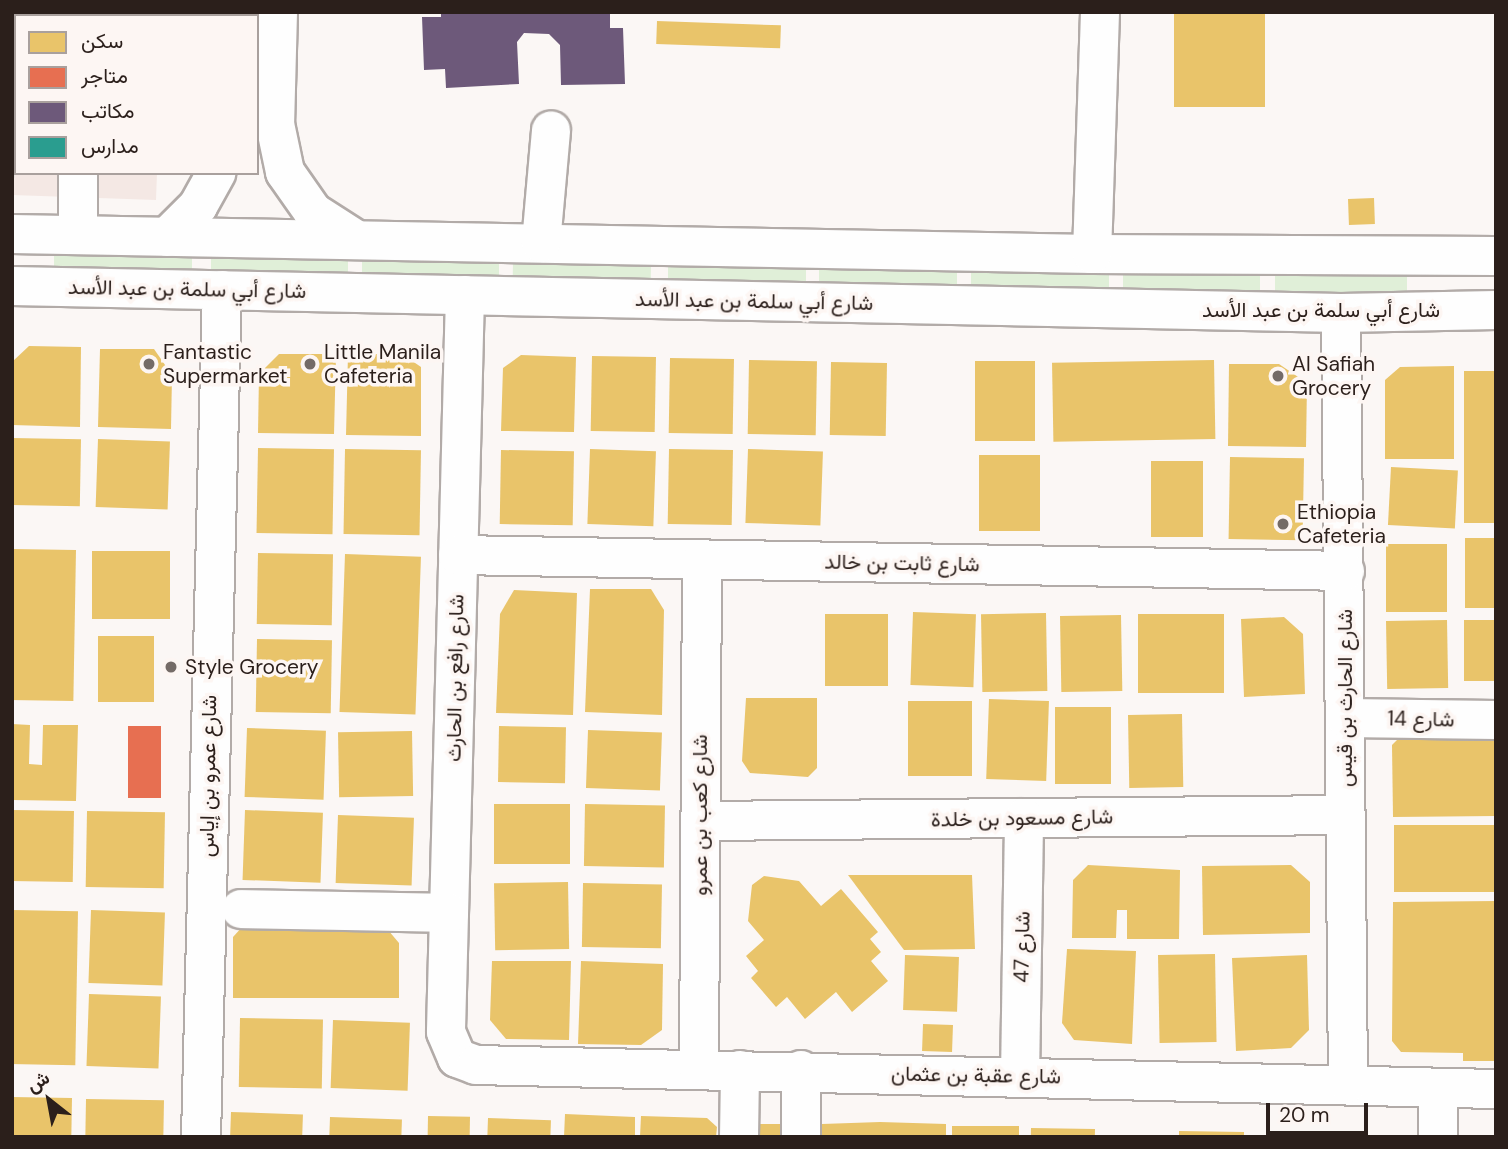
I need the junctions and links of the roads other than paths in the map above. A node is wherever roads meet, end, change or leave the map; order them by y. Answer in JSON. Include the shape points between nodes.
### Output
{"nodes":[{"id":1,"x":278,"y":12,"type":"edge"},
{"id":2,"x":1100,"y":12,"type":"edge"},
{"id":3,"x":551,"y":130,"type":"dead end"},
{"id":4,"x":78,"y":175,"type":"edge"},
{"id":5,"x":215,"y":175,"type":"edge"},
{"id":6,"x":12,"y":233,"type":"edge"},
{"id":7,"x":78,"y":235,"type":"junction"},
{"id":8,"x":167,"y":237,"type":"junction"},
{"id":9,"x":355,"y":239,"type":"junction"},
{"id":10,"x":541,"y":243,"type":"junction"},
{"id":11,"x":1093,"y":254,"type":"junction"},
{"id":12,"x":1496,"y":256,"type":"edge"},
{"id":13,"x":12,"y":286,"type":"edge"},
{"id":14,"x":222,"y":290,"type":"junction"},
{"id":15,"x":465,"y":295,"type":"junction"},
{"id":16,"x":1496,"y":310,"type":"edge"},
{"id":17,"x":1342,"y":313,"type":"junction"},
{"id":18,"x":458,"y":555,"type":"junction"},
{"id":19,"x":702,"y":560,"type":"junction"},
{"id":20,"x":1345,"y":571,"type":"junction"},
{"id":21,"x":1346,"y":718,"type":"junction"},
{"id":22,"x":1496,"y":720,"type":"edge"},
{"id":23,"x":1344,"y":815,"type":"junction"},
{"id":24,"x":1024,"y":818,"type":"junction"},
{"id":25,"x":700,"y":821,"type":"junction"},
{"id":26,"x":241,"y":909,"type":"dead end"},
{"id":27,"x":449,"y":913,"type":"junction"},
{"id":28,"x":457,"y":1058,"type":"joint"},
{"id":29,"x":699,"y":1069,"type":"junction"},
{"id":30,"x":740,"y":1070,"type":"junction"},
{"id":31,"x":801,"y":1070,"type":"junction"},
{"id":32,"x":1020,"y":1077,"type":"junction"},
{"id":33,"x":1348,"y":1083,"type":"junction"},
{"id":34,"x":1496,"y":1089,"type":"edge"},
{"id":35,"x":1438,"y":1090,"type":"junction"},
{"id":36,"x":201,"y":1137,"type":"edge"},
{"id":37,"x":739,"y":1137,"type":"edge"},
{"id":38,"x":801,"y":1137,"type":"edge"},
{"id":39,"x":1438,"y":1137,"type":"edge"}],
"edges":[{"from":1,"to":9,"type":"street","via":[[275,124],[285,172],[313,212]]},
{"from":2,"to":11,"type":"street"},
{"from":3,"to":10,"type":"street"},
{"from":4,"to":7,"type":"street"},
{"from":5,"to":8,"type":"street","via":[[198,206]]},
{"from":6,"to":7,"type":"street"},
{"from":7,"to":8,"type":"street"},
{"from":8,"to":9,"type":"street"},
{"from":9,"to":10,"type":"street"},
{"from":10,"to":11,"type":"street"},
{"from":11,"to":12,"type":"street"},
{"from":13,"to":14,"type":"street","name":"شارع أبي سلمة بن عبد الأسد"},
{"from":14,"to":15,"type":"street","name":"شارع أبي سلمة بن عبد الأسد"},
{"from":14,"to":36,"type":"street","name":"شارع عمرو بن إياس"},
{"from":15,"to":17,"type":"street","name":"شارع أبي سلمة بن عبد الأسد"},
{"from":15,"to":18,"type":"street","name":"شارع رافع بن الحارث"},
{"from":16,"to":17,"type":"street","name":"شارع أبي سلمة بن عبد الأسد"},
{"from":17,"to":20,"type":"street","name":"شارع الحارث بن قيس"},
{"from":18,"to":19,"type":"street","name":"شارع ثابت بن خالد"},
{"from":18,"to":27,"type":"street","name":"شارع رافع بن الحارث"},
{"from":19,"to":20,"type":"street","name":"شارع ثابت بن خالد"},
{"from":19,"to":25,"type":"street","name":"شارع كعب بن عمرو"},
{"from":20,"to":21,"type":"street","name":"شارع الحارث بن قيس"},
{"from":21,"to":22,"type":"street","name":"شارع 14"},
{"from":21,"to":23,"type":"street","name":"شارع الحارث بن قيس"},
{"from":23,"to":24,"type":"street","name":"شارع مسعود بن خلدة"},
{"from":23,"to":33,"type":"street","name":"شارع الحارث بن قيس"},
{"from":24,"to":25,"type":"street","name":"شارع مسعود بن خلدة"},
{"from":24,"to":32,"type":"street","name":"شارع 47"},
{"from":25,"to":29,"type":"street","name":"شارع كعب بن عمرو"},
{"from":26,"to":27,"type":"street"},
{"from":27,"to":28,"type":"street","name":"شارع رافع بن الحارث","via":[[446,1032]]},
{"from":28,"to":29,"type":"street","name":"شارع عقبة بن عثمان","via":[[476,1066]]},
{"from":29,"to":30,"type":"street","name":"شارع عقبة بن عثمان"},
{"from":30,"to":31,"type":"street","name":"شارع عقبة بن عثمان"},
{"from":30,"to":37,"type":"street"},
{"from":31,"to":32,"type":"street","name":"شارع عقبة بن عثمان"},
{"from":31,"to":38,"type":"street"},
{"from":32,"to":33,"type":"street","name":"شارع عقبة بن عثمان"},
{"from":33,"to":35,"type":"street","name":"شارع عقبة بن عثمان"},
{"from":34,"to":35,"type":"street","name":"شارع عقبة بن عثمان"},
{"from":35,"to":39,"type":"street"}]}
